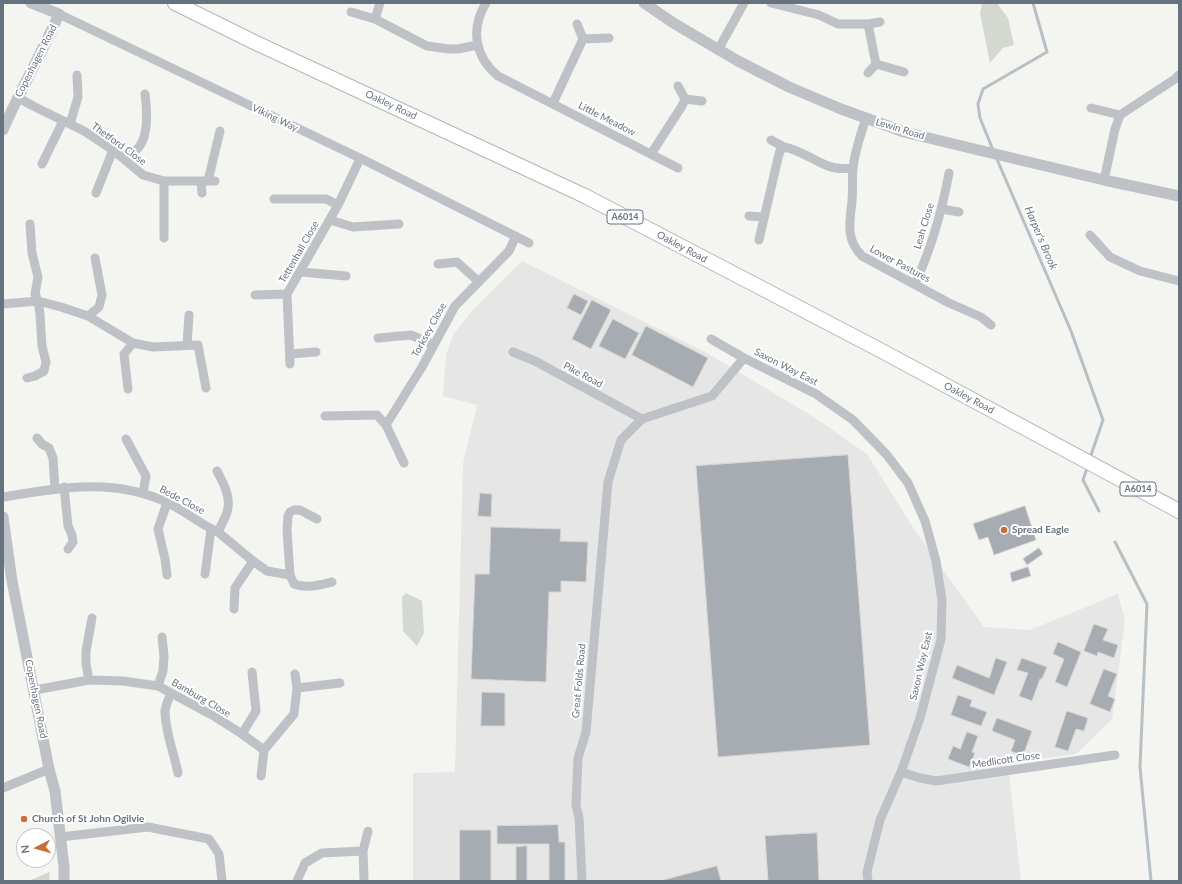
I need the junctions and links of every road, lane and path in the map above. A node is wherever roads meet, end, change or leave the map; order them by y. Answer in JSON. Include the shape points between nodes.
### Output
{"nodes":[{"id":1,"x":32,"y":3,"type":"edge"},
{"id":2,"x":175,"y":3,"type":"edge"},
{"id":3,"x":380,"y":3,"type":"edge"},
{"id":4,"x":486,"y":3,"type":"edge"},
{"id":5,"x":644,"y":3,"type":"edge"},
{"id":6,"x":744,"y":3,"type":"edge"},
{"id":7,"x":771,"y":3,"type":"edge"},
{"id":8,"x":351,"y":12,"type":"dead end"},
{"id":9,"x":59,"y":14,"type":"junction"},
{"id":10,"x":375,"y":19,"type":"junction"},
{"id":11,"x":880,"y":22,"type":"dead end"},
{"id":12,"x":577,"y":24,"type":"dead end"},
{"id":13,"x":868,"y":24,"type":"junction"},
{"id":14,"x":609,"y":38,"type":"dead end"},
{"id":15,"x":584,"y":39,"type":"junction"},
{"id":16,"x":478,"y":45,"type":"junction"},
{"id":17,"x":718,"y":50,"type":"junction"},
{"id":18,"x":876,"y":64,"type":"junction"},
{"id":19,"x":904,"y":72,"type":"dead end"},
{"id":20,"x":868,"y":73,"type":"dead end"},
{"id":21,"x":77,"y":75,"type":"dead end"},
{"id":22,"x":1179,"y":75,"type":"edge"},
{"id":23,"x":678,"y":86,"type":"dead end"},
{"id":24,"x":145,"y":94,"type":"dead end"},
{"id":25,"x":17,"y":98,"type":"junction"},
{"id":26,"x":685,"y":99,"type":"junction"},
{"id":27,"x":702,"y":101,"type":"dead end"},
{"id":28,"x":553,"y":103,"type":"junction"},
{"id":29,"x":1091,"y":108,"type":"dead end"},
{"id":30,"x":1120,"y":115,"type":"junction"},
{"id":31,"x":866,"y":118,"type":"junction"},
{"id":32,"x":66,"y":123,"type":"junction"},
{"id":33,"x":3,"y":130,"type":"edge"},
{"id":34,"x":220,"y":131,"type":"dead end"},
{"id":35,"x":771,"y":140,"type":"dead end"},
{"id":36,"x":784,"y":147,"type":"junction"},
{"id":37,"x":113,"y":150,"type":"junction"},
{"id":38,"x":651,"y":154,"type":"junction"},
{"id":39,"x":360,"y":159,"type":"junction"},
{"id":40,"x":125,"y":160,"type":"junction"},
{"id":41,"x":42,"y":164,"type":"dead end"},
{"id":42,"x":678,"y":168,"type":"dead end"},
{"id":43,"x":853,"y":168,"type":"junction"},
{"id":44,"x":949,"y":173,"type":"dead end"},
{"id":45,"x":1104,"y":180,"type":"junction"},
{"id":46,"x":164,"y":181,"type":"junction"},
{"id":47,"x":208,"y":181,"type":"junction"},
{"id":48,"x":96,"y":193,"type":"dead end"},
{"id":49,"x":202,"y":193,"type":"dead end"},
{"id":50,"x":1179,"y":196,"type":"edge"},
{"id":51,"x":274,"y":199,"type":"dead end"},
{"id":52,"x":338,"y":205,"type":"junction"},
{"id":53,"x":942,"y":208,"type":"junction"},
{"id":54,"x":959,"y":212,"type":"dead end"},
{"id":55,"x":749,"y":216,"type":"dead end"},
{"id":56,"x":764,"y":217,"type":"junction"},
{"id":57,"x":330,"y":220,"type":"junction"},
{"id":58,"x":30,"y":224,"type":"dead end"},
{"id":59,"x":399,"y":224,"type":"dead end"},
{"id":60,"x":1090,"y":235,"type":"dead end"},
{"id":61,"x":516,"y":236,"type":"junction"},
{"id":62,"x":164,"y":238,"type":"dead end"},
{"id":63,"x":759,"y":240,"type":"dead end"},
{"id":64,"x":530,"y":243,"type":"dead end"},
{"id":65,"x":95,"y":258,"type":"dead end"},
{"id":66,"x":438,"y":264,"type":"dead end"},
{"id":67,"x":301,"y":272,"type":"junction"},
{"id":68,"x":346,"y":276,"type":"dead end"},
{"id":69,"x":1179,"y":281,"type":"edge"},
{"id":70,"x":479,"y":282,"type":"junction"},
{"id":71,"x":915,"y":284,"type":"junction"},
{"id":72,"x":287,"y":294,"type":"junction"},
{"id":73,"x":255,"y":295,"type":"dead end"},
{"id":74,"x":38,"y":301,"type":"junction"},
{"id":75,"x":3,"y":304,"type":"edge"},
{"id":76,"x":189,"y":315,"type":"dead end"},
{"id":77,"x":88,"y":316,"type":"junction"},
{"id":78,"x":992,"y":325,"type":"dead end"},
{"id":79,"x":378,"y":338,"type":"dead end"},
{"id":80,"x":711,"y":339,"type":"dead end"},
{"id":81,"x":133,"y":343,"type":"junction"},
{"id":82,"x":187,"y":345,"type":"junction"},
{"id":83,"x":434,"y":345,"type":"junction"},
{"id":84,"x":316,"y":352,"type":"dead end"},
{"id":85,"x":513,"y":352,"type":"dead end"},
{"id":86,"x":290,"y":354,"type":"junction"},
{"id":87,"x":744,"y":358,"type":"junction"},
{"id":88,"x":290,"y":364,"type":"dead end"},
{"id":89,"x":27,"y":378,"type":"dead end"},
{"id":90,"x":206,"y":388,"type":"dead end"},
{"id":91,"x":128,"y":389,"type":"dead end"},
{"id":92,"x":325,"y":416,"type":"dead end"},
{"id":93,"x":642,"y":419,"type":"junction"},
{"id":94,"x":386,"y":425,"type":"junction"},
{"id":95,"x":37,"y":438,"type":"dead end"},
{"id":96,"x":126,"y":439,"type":"dead end"},
{"id":97,"x":404,"y":463,"type":"dead end"},
{"id":98,"x":217,"y":471,"type":"dead end"},
{"id":99,"x":64,"y":487,"type":"junction"},
{"id":100,"x":55,"y":489,"type":"junction"},
{"id":101,"x":143,"y":493,"type":"junction"},
{"id":102,"x":3,"y":497,"type":"edge"},
{"id":103,"x":167,"y":502,"type":"junction"},
{"id":104,"x":1179,"y":511,"type":"edge"},
{"id":105,"x":3,"y":517,"type":"edge"},
{"id":106,"x":317,"y":519,"type":"dead end"},
{"id":107,"x":214,"y":530,"type":"junction"},
{"id":108,"x":68,"y":549,"type":"dead end"},
{"id":109,"x":253,"y":561,"type":"junction"},
{"id":110,"x":205,"y":574,"type":"dead end"},
{"id":111,"x":167,"y":575,"type":"dead end"},
{"id":112,"x":290,"y":575,"type":"junction"},
{"id":113,"x":8,"y":582,"type":"edge"},
{"id":114,"x":332,"y":582,"type":"dead end"},
{"id":115,"x":234,"y":609,"type":"dead end"},
{"id":116,"x":92,"y":618,"type":"dead end"},
{"id":117,"x":162,"y":637,"type":"dead end"},
{"id":118,"x":252,"y":672,"type":"dead end"},
{"id":119,"x":295,"y":674,"type":"dead end"},
{"id":120,"x":89,"y":680,"type":"junction"},
{"id":121,"x":340,"y":683,"type":"dead end"},
{"id":122,"x":158,"y":686,"type":"junction"},
{"id":123,"x":297,"y":688,"type":"junction"},
{"id":124,"x":35,"y":690,"type":"junction"},
{"id":125,"x":171,"y":693,"type":"junction"},
{"id":126,"x":242,"y":734,"type":"junction"},
{"id":127,"x":264,"y":750,"type":"junction"},
{"id":128,"x":1115,"y":755,"type":"dead end"},
{"id":129,"x":49,"y":769,"type":"junction"},
{"id":130,"x":901,"y":772,"type":"junction"},
{"id":131,"x":178,"y":773,"type":"dead end"},
{"id":132,"x":261,"y":776,"type":"dead end"},
{"id":133,"x":3,"y":788,"type":"edge"},
{"id":134,"x":368,"y":831,"type":"dead end"},
{"id":135,"x":60,"y":838,"type":"junction"},
{"id":136,"x":363,"y":851,"type":"junction"},
{"id":137,"x":364,"y":879,"type":"dead end"},
{"id":138,"x":64,"y":881,"type":"edge"},
{"id":139,"x":222,"y":881,"type":"edge"},
{"id":140,"x":297,"y":881,"type":"edge"},
{"id":141,"x":582,"y":881,"type":"edge"},
{"id":142,"x":868,"y":881,"type":"edge"}],
"edges":[{"from":1,"to":9,"type":"street","name":"Viking Way"},
{"from":2,"to":104,"type":"main road","name":"Oakley Road","number":"A6014","via":[[585,196],[873,346]]},
{"from":3,"to":10,"type":"street"},
{"from":4,"to":16,"type":"street","name":"Little Meadow","via":[[477,26]]},
{"from":5,"to":17,"type":"street","name":"Lewin Road"},
{"from":6,"to":17,"type":"street"},
{"from":7,"to":13,"type":"street","via":[[819,15],[838,24]]},
{"from":8,"to":10,"type":"street"},
{"from":9,"to":25,"type":"street","name":"Copenhagen Road"},
{"from":9,"to":39,"type":"street","name":"Viking Way"},
{"from":10,"to":16,"type":"street","via":[[427,46],[458,49]]},
{"from":11,"to":13,"type":"street"},
{"from":12,"to":15,"type":"street"},
{"from":13,"to":18,"type":"street"},
{"from":14,"to":15,"type":"street"},
{"from":15,"to":28,"type":"street"},
{"from":16,"to":28,"type":"street","name":"Little Meadow","via":[[486,64],[498,76]]},
{"from":17,"to":31,"type":"street","name":"Lewin Road","via":[[789,87]]},
{"from":18,"to":19,"type":"street"},
{"from":18,"to":20,"type":"street"},
{"from":21,"to":32,"type":"street","via":[[78,98]]},
{"from":22,"to":30,"type":"street"},
{"from":23,"to":26,"type":"street"},
{"from":24,"to":40,"type":"street","via":[[147,114],[144,136],[140,146]]},
{"from":25,"to":32,"type":"street","name":"Thetford Close"},
{"from":25,"to":33,"type":"street","name":"Copenhagen Road"},
{"from":26,"to":27,"type":"street"},
{"from":26,"to":38,"type":"street"},
{"from":28,"to":38,"type":"street","name":"Little Meadow"},
{"from":29,"to":30,"type":"street"},
{"from":30,"to":45,"type":"street"},
{"from":31,"to":43,"type":"street","name":"Lower Pastures"},
{"from":31,"to":45,"type":"street","name":"Lewin Road","via":[[904,132]]},
{"from":32,"to":37,"type":"street","name":"Thetford Close","via":[[84,131]]},
{"from":32,"to":41,"type":"street"},
{"from":34,"to":47,"type":"street"},
{"from":35,"to":36,"type":"street"},
{"from":36,"to":43,"type":"street","via":[[828,166],[840,169]]},
{"from":36,"to":56,"type":"street","via":[[778,158]]},
{"from":37,"to":40,"type":"street","name":"Thetford Close"},
{"from":37,"to":48,"type":"street"},
{"from":38,"to":42,"type":"street","name":"Little Meadow"},
{"from":39,"to":52,"type":"street","name":"Tettenhall Close"},
{"from":39,"to":61,"type":"street","name":"Viking Way"},
{"from":40,"to":46,"type":"street","name":"Thetford Close","via":[[143,175]]},
{"from":43,"to":71,"type":"street","name":"Lower Pastures","via":[[849,222],[854,247],[862,256]]},
{"from":44,"to":53,"type":"street","name":"Leah Close"},
{"from":45,"to":50,"type":"street","name":"Lewin Road"},
{"from":46,"to":47,"type":"street","name":"Thetford Close"},
{"from":46,"to":62,"type":"street"},
{"from":47,"to":49,"type":"street"},
{"from":51,"to":52,"type":"street","via":[[326,199]]},
{"from":52,"to":57,"type":"street","name":"Tettenhall Close"},
{"from":53,"to":54,"type":"street"},
{"from":53,"to":71,"type":"street","name":"Leah Close"},
{"from":55,"to":56,"type":"street"},
{"from":56,"to":63,"type":"street"},
{"from":57,"to":59,"type":"street","via":[[353,227]]},
{"from":57,"to":67,"type":"street","name":"Tettenhall Close"},
{"from":58,"to":74,"type":"street","via":[[32,253],[38,277],[35,294]]},
{"from":60,"to":69,"type":"street","via":[[1110,257],[1140,271]]},
{"from":61,"to":64,"type":"street","name":"Viking Way"},
{"from":61,"to":70,"type":"street","name":"Torksey Close","via":[[509,251]]},
{"from":65,"to":77,"type":"street","via":[[102,295],[99,307]]},
{"from":66,"to":70,"type":"street","via":[[457,262]]},
{"from":67,"to":68,"type":"street"},
{"from":67,"to":72,"type":"street","name":"Tettenhall Close"},
{"from":70,"to":83,"type":"street","name":"Torksey Close","via":[[455,306]]},
{"from":71,"to":78,"type":"street","name":"Lower Pastures"},
{"from":72,"to":73,"type":"street"},
{"from":72,"to":86,"type":"street","name":"Tettenhall Close"},
{"from":74,"to":75,"type":"street"},
{"from":74,"to":77,"type":"street"},
{"from":74,"to":89,"type":"street","via":[[46,362],[44,371]]},
{"from":76,"to":82,"type":"street"},
{"from":77,"to":81,"type":"street"},
{"from":79,"to":83,"type":"street","via":[[411,335]]},
{"from":80,"to":87,"type":"street","name":"Saxon Way East"},
{"from":81,"to":82,"type":"street","via":[[153,347]]},
{"from":81,"to":91,"type":"street","via":[[124,354]]},
{"from":82,"to":90,"type":"street","via":[[198,345]]},
{"from":83,"to":94,"type":"street","name":"Torksey Close"},
{"from":84,"to":86,"type":"street"},
{"from":85,"to":93,"type":"street","name":"Pike Road","via":[[536,361]]},
{"from":86,"to":88,"type":"street","name":"Tettenhall Close"},
{"from":87,"to":93,"type":"street","via":[[712,396]]},
{"from":87,"to":130,"type":"street","name":"Saxon Way East","via":[[816,394],[853,420],[887,455],[908,483],[925,521],[936,561],[942,600],[941,639],[920,718]]},
{"from":92,"to":94,"type":"street","via":[[377,415]]},
{"from":93,"to":141,"type":"street","name":"Great Folds Road","via":[[621,440],[608,482],[586,732],[578,758],[576,805]]},
{"from":94,"to":97,"type":"street"},
{"from":95,"to":100,"type":"street","via":[[49,448],[53,458]]},
{"from":96,"to":101,"type":"street","via":[[146,476]]},
{"from":98,"to":107,"type":"street","via":[[227,490],[228,509]]},
{"from":99,"to":100,"type":"street","name":"Bede Close"},
{"from":99,"to":101,"type":"street","name":"Bede Close","via":[[98,486]]},
{"from":99,"to":108,"type":"street","via":[[68,526],[73,542]]},
{"from":100,"to":102,"type":"street","name":"Bede Close"},
{"from":101,"to":103,"type":"street","name":"Bede Close"},
{"from":103,"to":107,"type":"street","name":"Bede Close"},
{"from":103,"to":111,"type":"street","via":[[158,529]]},
{"from":105,"to":113,"type":"street","name":"Copenhagen Road"},
{"from":106,"to":112,"type":"street","via":[[300,510],[294,510],[288,516]]},
{"from":107,"to":109,"type":"street","name":"Bede Close"},
{"from":107,"to":110,"type":"street"},
{"from":109,"to":112,"type":"street","name":"Bede Close","via":[[267,571]]},
{"from":109,"to":115,"type":"street","via":[[235,588]]},
{"from":112,"to":114,"type":"street","via":[[294,584],[299,586]]},
{"from":113,"to":124,"type":"street","name":"Copenhagen Road"},
{"from":116,"to":120,"type":"street","via":[[86,651]]},
{"from":117,"to":122,"type":"street","via":[[163,671]]},
{"from":118,"to":126,"type":"street","via":[[256,711]]},
{"from":119,"to":123,"type":"street"},
{"from":120,"to":122,"type":"street","name":"Bamburg Close","via":[[124,681]]},
{"from":120,"to":124,"type":"street","name":"Bamburg Close"},
{"from":121,"to":123,"type":"street"},
{"from":122,"to":125,"type":"street","name":"Bamburg Close"},
{"from":123,"to":127,"type":"street","via":[[294,714]]},
{"from":124,"to":129,"type":"street","name":"Copenhagen Road"},
{"from":125,"to":126,"type":"street","name":"Bamburg Close"},
{"from":125,"to":131,"type":"street","via":[[165,710]]},
{"from":126,"to":127,"type":"street","name":"Bamburg Close"},
{"from":127,"to":132,"type":"street"},
{"from":128,"to":130,"type":"street","name":"Medlicott Close","via":[[936,781]]},
{"from":129,"to":133,"type":"street"},
{"from":129,"to":135,"type":"street","name":"Copenhagen Road","via":[[55,791]]},
{"from":130,"to":142,"type":"street","name":"Saxon Way East","via":[[880,820],[867,872]]},
{"from":134,"to":136,"type":"street"},
{"from":135,"to":138,"type":"street","name":"Copenhagen Road"},
{"from":135,"to":139,"type":"street","via":[[148,827],[209,839],[219,854]]},
{"from":136,"to":137,"type":"street"},
{"from":136,"to":140,"type":"street","via":[[322,853],[305,864]]}]}
